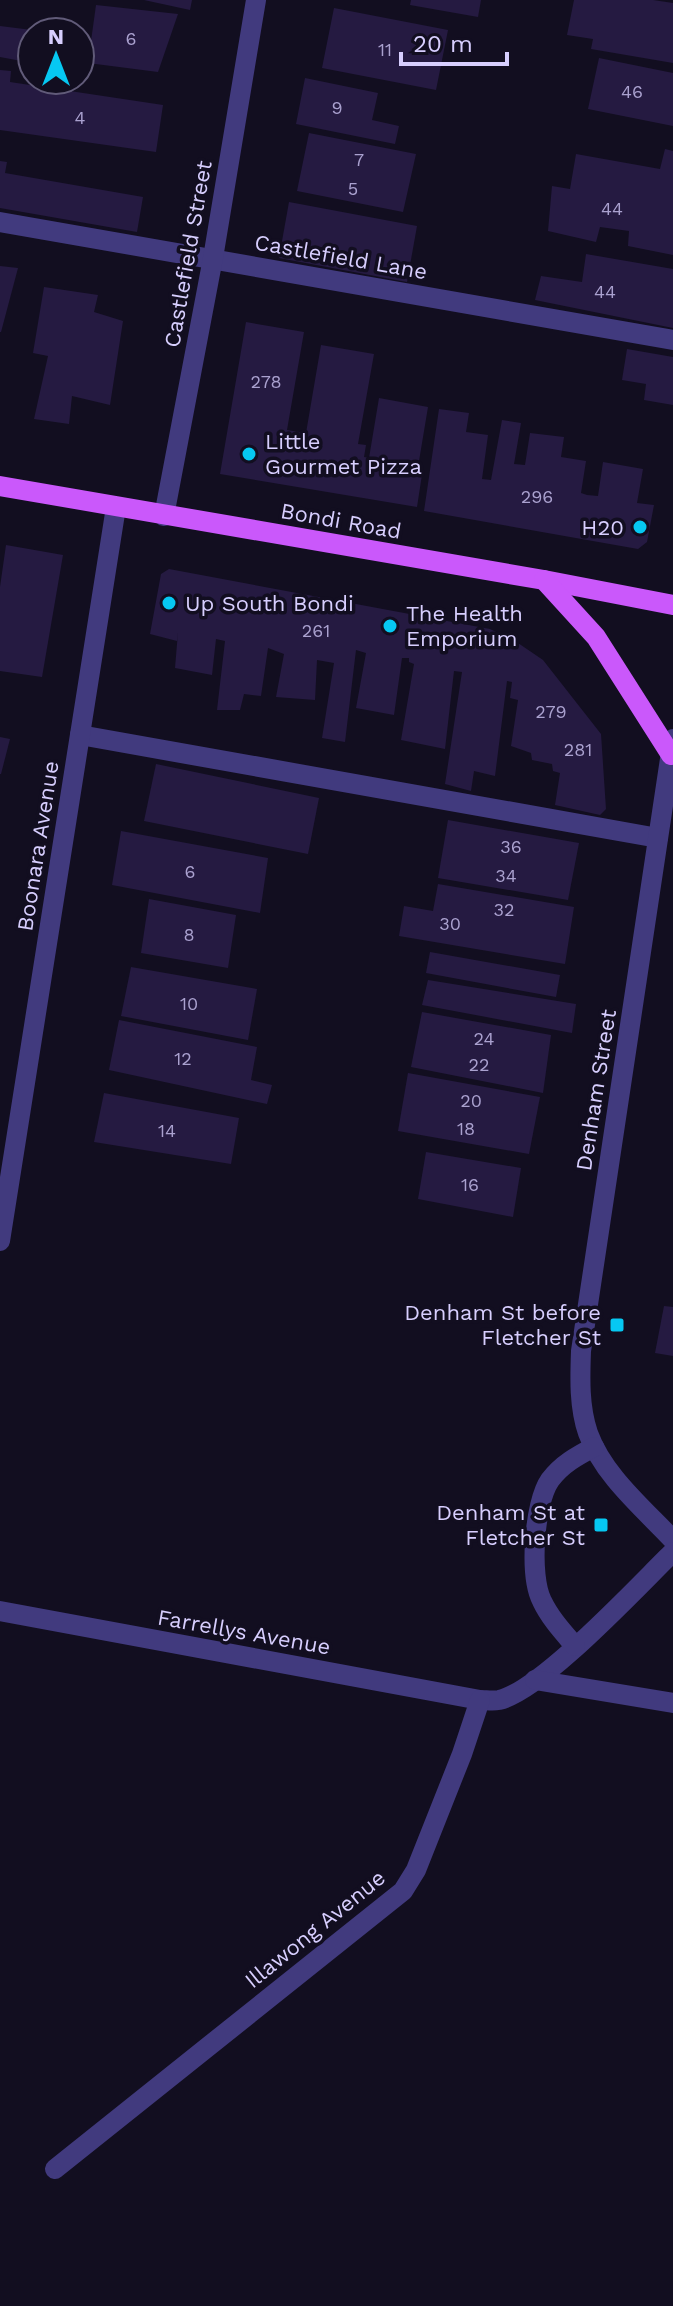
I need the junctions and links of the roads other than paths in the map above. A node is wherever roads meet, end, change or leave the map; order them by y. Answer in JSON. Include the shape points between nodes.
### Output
{"nodes":[{"id":1,"x":256,"y":0,"type":"edge"},
{"id":2,"x":0,"y":222,"type":"edge"},
{"id":3,"x":213,"y":258,"type":"junction"},
{"id":4,"x":673,"y":340,"type":"edge"},
{"id":5,"x":0,"y":486,"type":"edge"},
{"id":6,"x":116,"y":507,"type":"junction"},
{"id":7,"x":164,"y":516,"type":"junction"},
{"id":8,"x":544,"y":580,"type":"junction"},
{"id":9,"x":673,"y":605,"type":"edge"},
{"id":10,"x":80,"y":735,"type":"junction"},
{"id":11,"x":672,"y":747,"type":"edge"},
{"id":12,"x":658,"y":838,"type":"junction"},
{"id":13,"x":0,"y":1241,"type":"edge"},
{"id":14,"x":594,"y":1447,"type":"junction"},
{"id":15,"x":673,"y":1540,"type":"edge"},
{"id":16,"x":673,"y":1552,"type":"edge"},
{"id":17,"x":0,"y":1611,"type":"edge"},
{"id":18,"x":575,"y":1646,"type":"junction"},
{"id":19,"x":535,"y":1680,"type":"junction"},
{"id":20,"x":480,"y":1700,"type":"junction"},
{"id":21,"x":673,"y":1703,"type":"edge"},
{"id":22,"x":55,"y":2169,"type":"dead end"}],
"edges":[{"from":1,"to":3,"type":"street","name":"Castlefield Street"},
{"from":2,"to":3,"type":"street","name":"Castlefield Lane"},
{"from":3,"to":4,"type":"street","name":"Castlefield Lane"},
{"from":3,"to":7,"type":"street","name":"Castlefield Street"},
{"from":5,"to":6,"type":"main road","name":"Bondi Road"},
{"from":6,"to":7,"type":"main road","name":"Bondi Road"},
{"from":6,"to":10,"type":"street","name":"Boonara Avenue"},
{"from":7,"to":8,"type":"main road","name":"Bondi Road"},
{"from":8,"to":9,"type":"main road","name":"Bondi Road"},
{"from":8,"to":11,"type":"main road","via":[[596,637]]},
{"from":10,"to":12,"type":"street"},
{"from":10,"to":13,"type":"street","name":"Boonara Avenue"},
{"from":11,"to":12,"type":"street","name":"Denham Street"},
{"from":12,"to":14,"type":"street","name":"Denham Street","via":[[581,1351],[582,1402]]},
{"from":14,"to":15,"type":"street","name":"Denham Street","via":[[602,1463]]},
{"from":14,"to":18,"type":"street","via":[[568,1461],[548,1483],[535,1539],[540,1598]]},
{"from":16,"to":18,"type":"street"},
{"from":17,"to":20,"type":"street","name":"Farrellys Avenue"},
{"from":18,"to":19,"type":"street"},
{"from":19,"to":20,"type":"street","via":[[499,1699]]},
{"from":19,"to":21,"type":"street"},
{"from":20,"to":22,"type":"street","name":"Illawong Avenue","via":[[416,1870],[403,1891]]}]}
